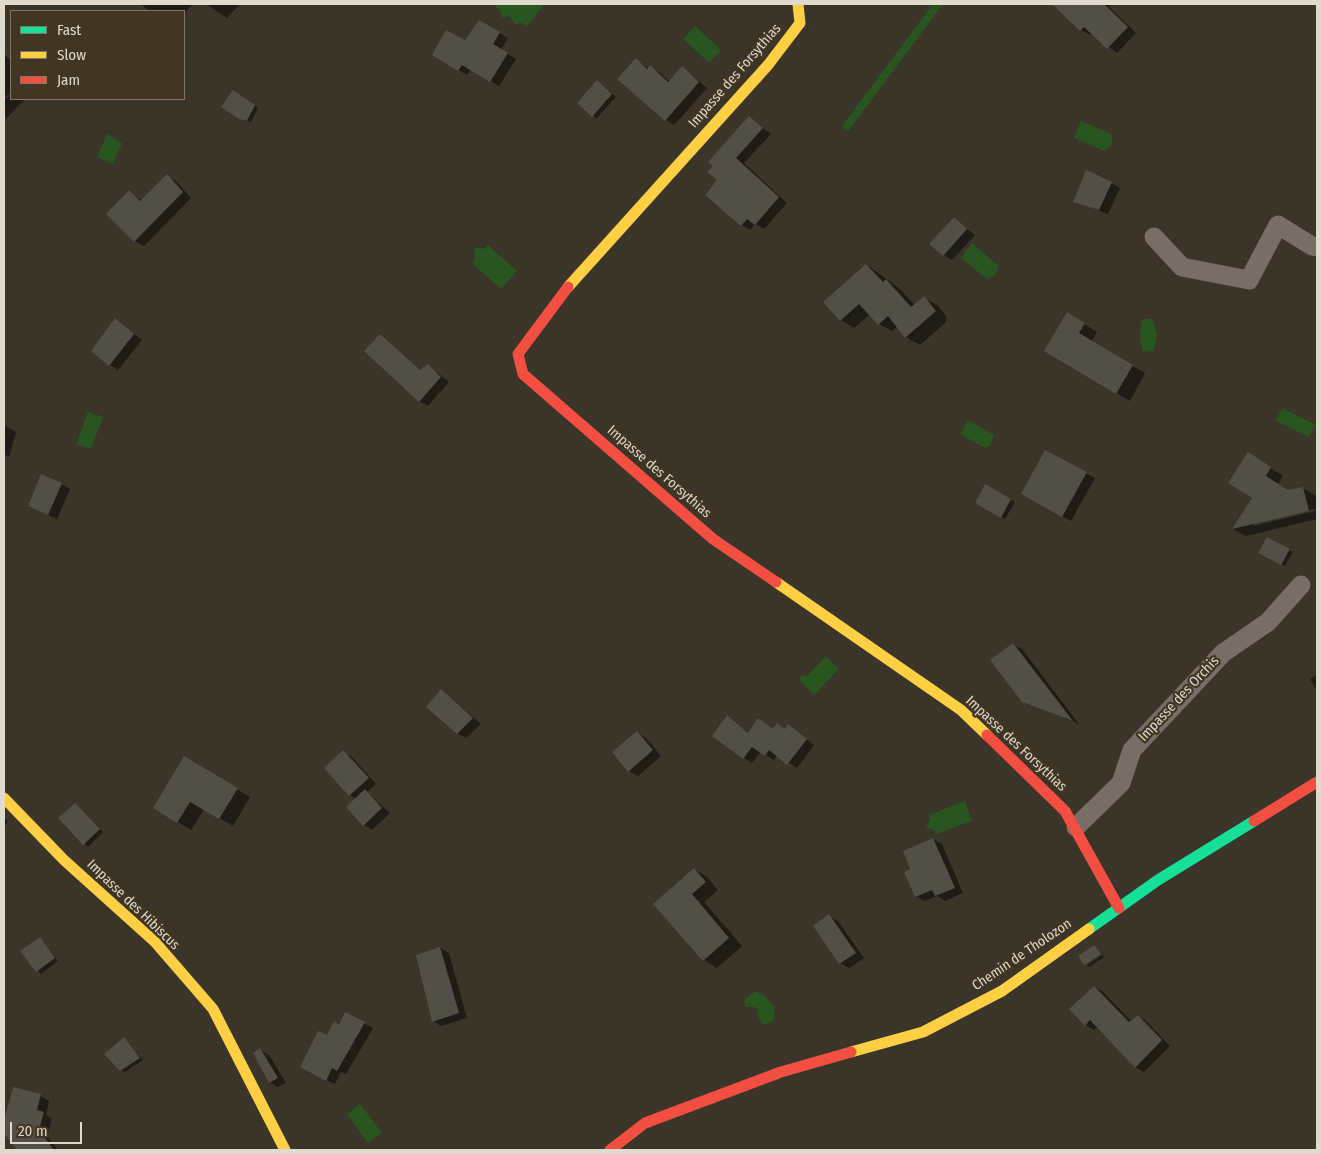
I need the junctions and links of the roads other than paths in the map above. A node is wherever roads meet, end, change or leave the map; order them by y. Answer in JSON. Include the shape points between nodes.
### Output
{"nodes":[{"id":1,"x":798,"y":4,"type":"edge"},
{"id":2,"x":1154,"y":237,"type":"dead end"},
{"id":3,"x":1317,"y":247,"type":"edge"},
{"id":4,"x":1301,"y":585,"type":"dead end"},
{"id":5,"x":1317,"y":782,"type":"edge"},
{"id":6,"x":4,"y":798,"type":"edge"},
{"id":7,"x":1076,"y":827,"type":"junction"},
{"id":8,"x":1119,"y":908,"type":"junction"},
{"id":9,"x":285,"y":1150,"type":"edge"},
{"id":10,"x":610,"y":1150,"type":"edge"}],
"edges":[{"from":1,"to":7,"type":"street","name":"Impasse des Forsythias","via":[[800,23],[768,65],[574,280],[518,354],[523,374],[713,539],[961,710],[1065,811]]},
{"from":2,"to":3,"type":"street","via":[[1182,267],[1249,280],[1278,225]]},
{"from":4,"to":7,"type":"street","name":"Impasse des Orchis","via":[[1268,622],[1223,653],[1132,750],[1121,783]]},
{"from":5,"to":8,"type":"street","name":"Chemin de Tholozon","via":[[1158,880]]},
{"from":6,"to":9,"type":"street","name":"Impasse des Hibiscus","via":[[64,860],[154,942],[213,1009]]},
{"from":7,"to":8,"type":"street","name":"Impasse des Forsythias"},
{"from":8,"to":10,"type":"street","name":"Chemin de Tholozon","via":[[1002,991],[923,1032],[780,1072],[645,1123]]}]}
